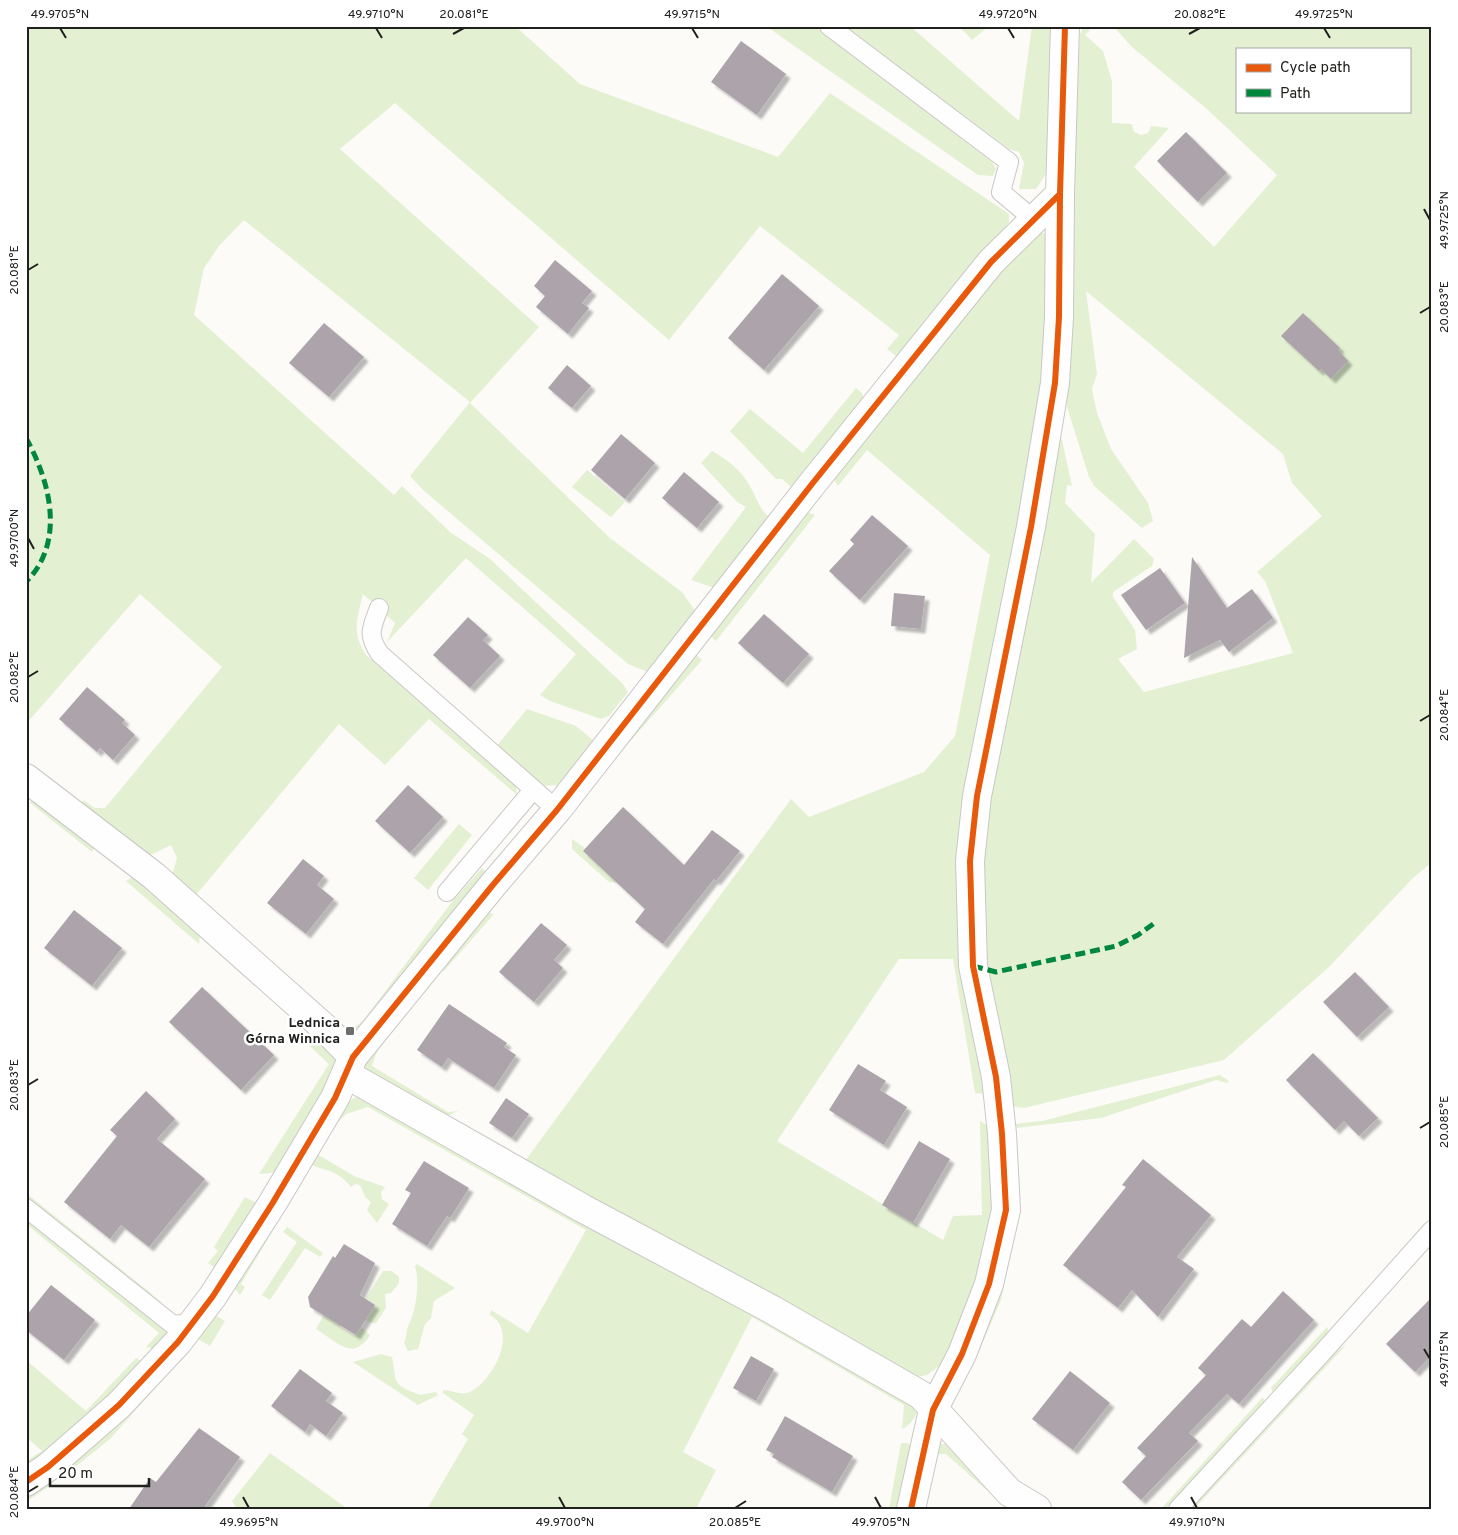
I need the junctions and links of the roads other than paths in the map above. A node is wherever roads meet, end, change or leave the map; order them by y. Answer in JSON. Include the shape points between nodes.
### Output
{"nodes":[{"id":1,"x":829,"y":26,"type":"edge"},
{"id":2,"x":1065,"y":26,"type":"edge"},
{"id":3,"x":1060,"y":194,"type":"junction"},
{"id":4,"x":1033,"y":219,"type":"junction"},
{"id":5,"x":379,"y":608,"type":"dead end"},
{"id":6,"x":26,"y":778,"type":"edge"},
{"id":7,"x":533,"y":790,"type":"junction"},
{"id":8,"x":557,"y":810,"type":"junction"},
{"id":9,"x":484,"y":849,"type":"junction"},
{"id":10,"x":506,"y":869,"type":"junction"},
{"id":11,"x":447,"y":892,"type":"dead end"},
{"id":12,"x":349,"y":1066,"type":"junction"},
{"id":13,"x":26,"y":1208,"type":"edge"},
{"id":14,"x":1432,"y":1230,"type":"edge"},
{"id":15,"x":191,"y":1325,"type":"junction"},
{"id":16,"x":933,"y":1410,"type":"junction"},
{"id":17,"x":26,"y":1482,"type":"edge"},
{"id":18,"x":911,"y":1509,"type":"edge"},
{"id":19,"x":1037,"y":1509,"type":"edge"},
{"id":20,"x":1178,"y":1509,"type":"edge"}],
"edges":[{"from":1,"to":4,"type":"lane","via":[[1010,162],[1001,192]]},
{"from":2,"to":3,"type":"street"},
{"from":3,"to":4,"type":"street"},
{"from":3,"to":16,"type":"street","via":[[1055,383],[1031,527],[977,796],[970,862],[974,966],[996,1077],[1006,1210],[989,1284],[962,1354]]},
{"from":4,"to":8,"type":"street","via":[[991,262],[818,476]]},
{"from":5,"to":7,"type":"lane","via":[[371,628],[371,641],[380,654]]},
{"from":6,"to":12,"type":"street","via":[[154,876],[326,1030]]},
{"from":7,"to":8,"type":"lane"},
{"from":7,"to":9,"type":"lane"},
{"from":8,"to":10,"type":"street"},
{"from":9,"to":10,"type":"lane"},
{"from":9,"to":11,"type":"lane"},
{"from":10,"to":12,"type":"street"},
{"from":12,"to":15,"type":"street","via":[[335,1098],[272,1204]]},
{"from":12,"to":16,"type":"street","via":[[582,1208],[772,1309],[921,1395]]},
{"from":13,"to":15,"type":"lane","via":[[172,1324]]},
{"from":14,"to":20,"type":"lane"},
{"from":15,"to":17,"type":"street","via":[[119,1405]]},
{"from":16,"to":18,"type":"street"},
{"from":16,"to":19,"type":"street","via":[[1009,1492]]}]}
